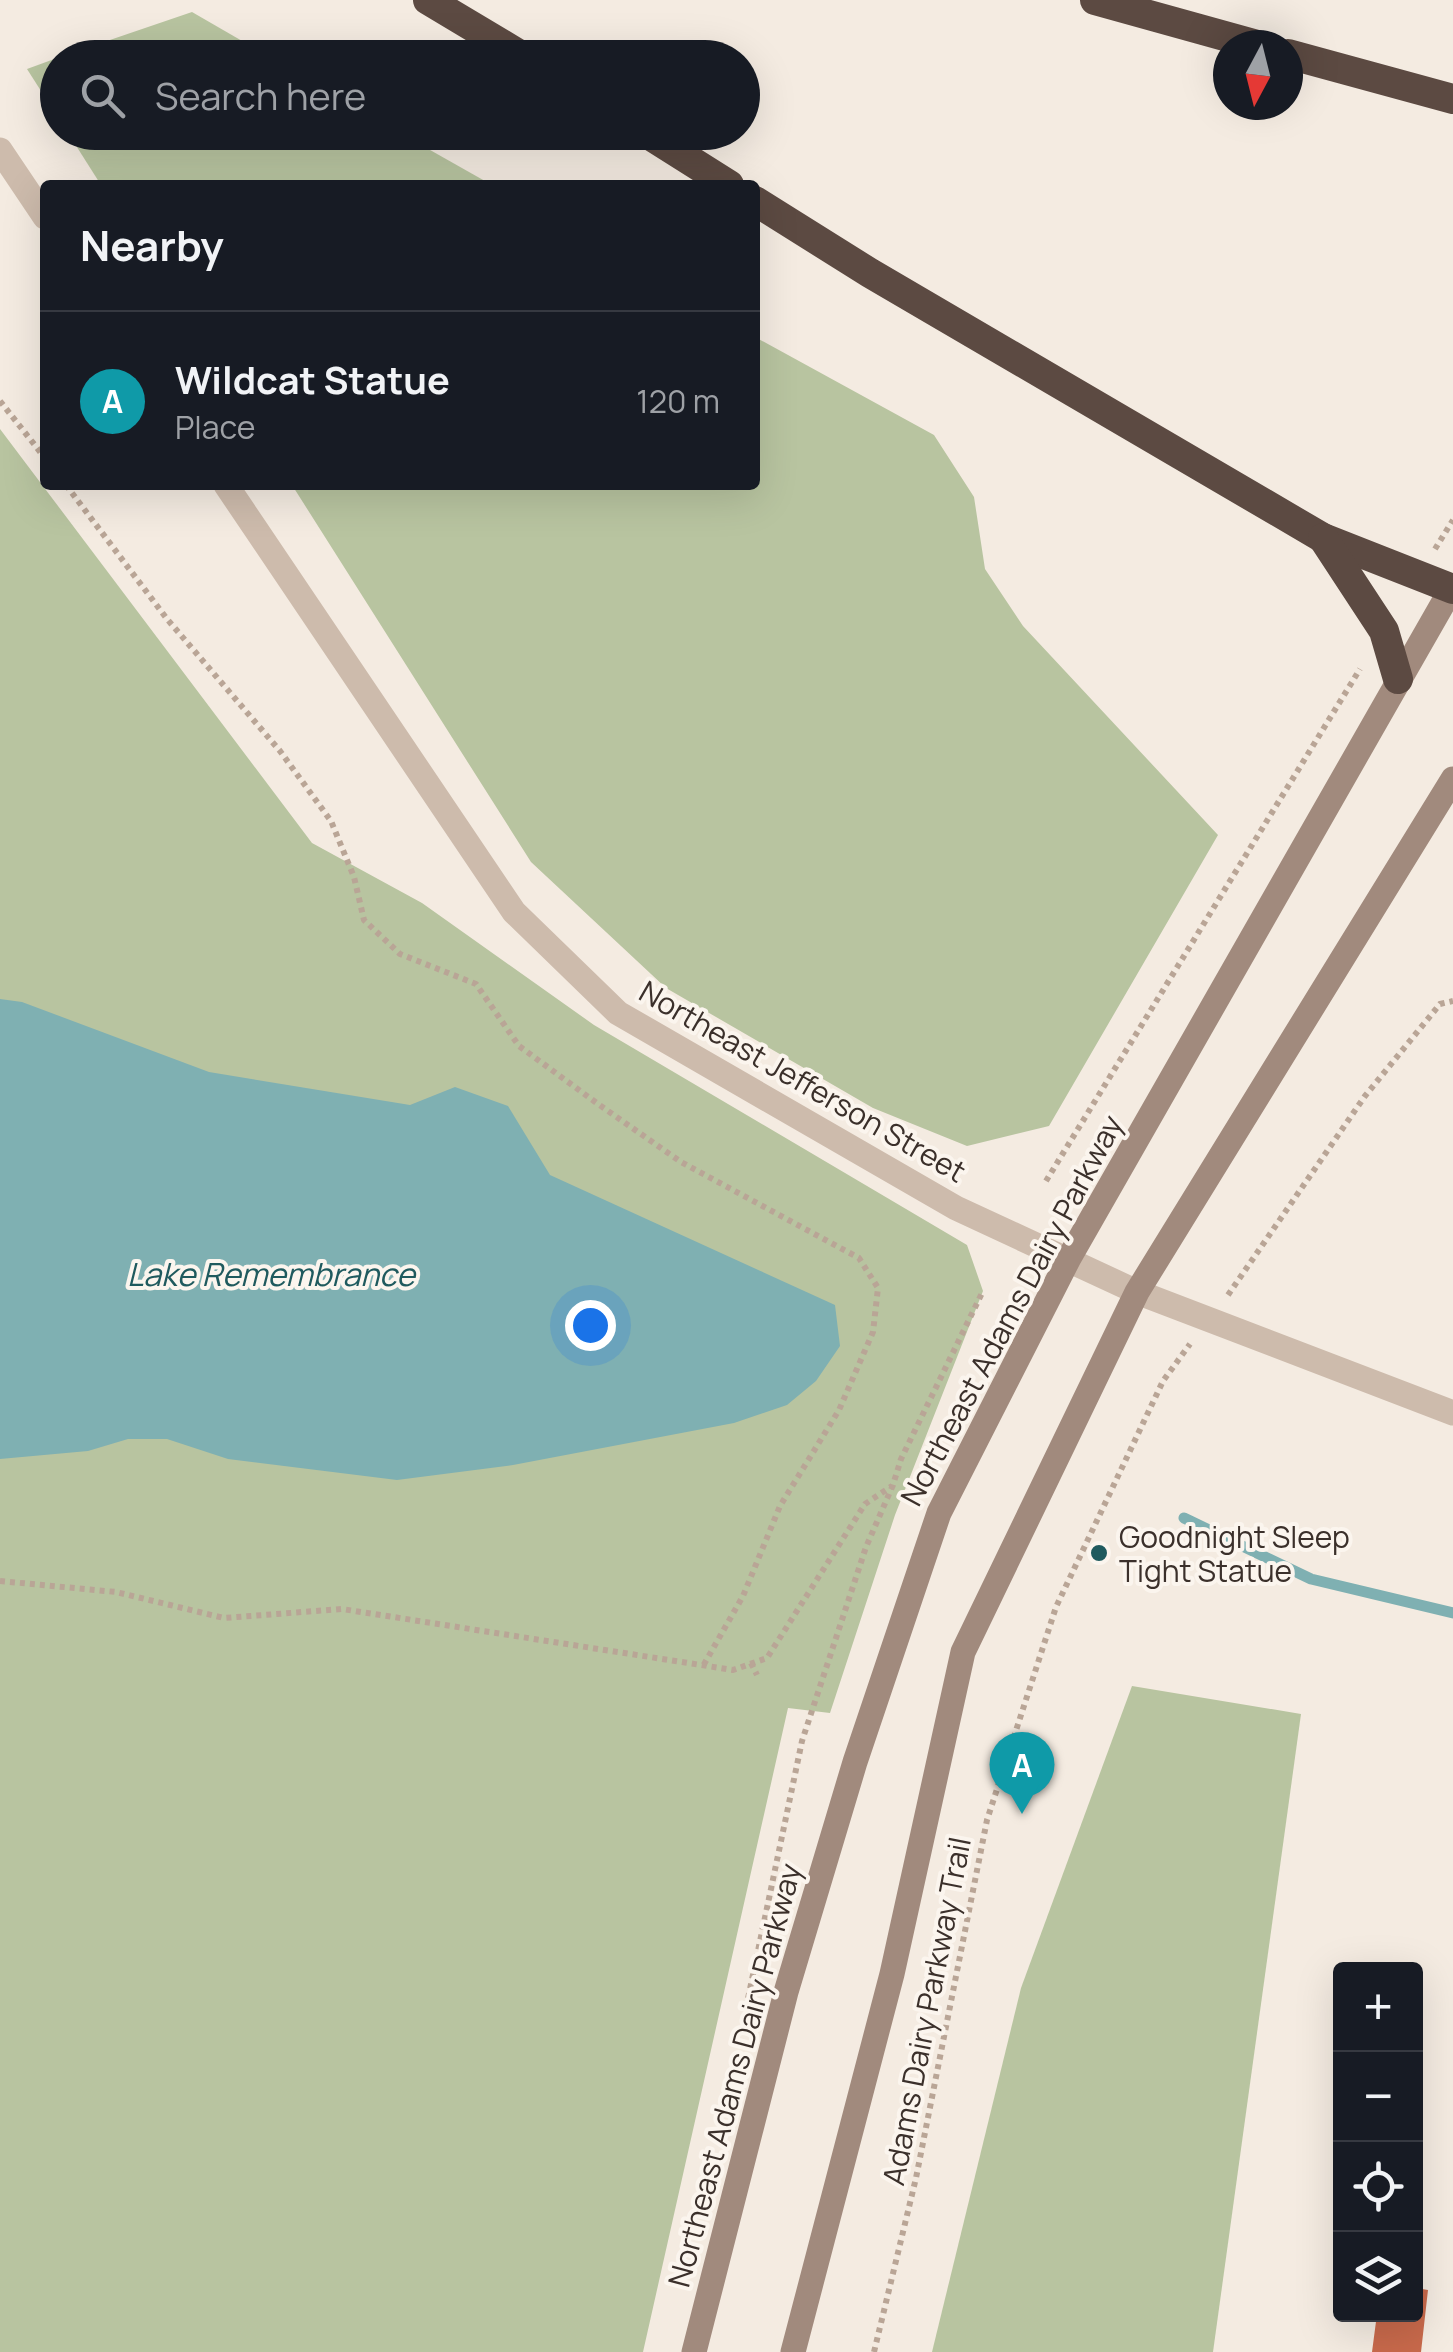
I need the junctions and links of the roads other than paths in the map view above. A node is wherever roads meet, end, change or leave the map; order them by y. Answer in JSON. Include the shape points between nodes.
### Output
{"nodes":[{"id":1,"x":428,"y":0,"type":"edge"},
{"id":2,"x":1095,"y":0,"type":"edge"},
{"id":3,"x":1213,"y":33,"type":"edge"},
{"id":4,"x":495,"y":40,"type":"edge"},
{"id":5,"x":1303,"y":58,"type":"edge"},
{"id":6,"x":1453,"y":100,"type":"edge"},
{"id":7,"x":0,"y":150,"type":"edge"},
{"id":8,"x":674,"y":150,"type":"edge"},
{"id":9,"x":721,"y":180,"type":"edge"},
{"id":10,"x":760,"y":204,"type":"edge"},
{"id":11,"x":40,"y":210,"type":"edge"},
{"id":12,"x":229,"y":490,"type":"edge"},
{"id":13,"x":1323,"y":538,"type":"junction"},
{"id":14,"x":1452,"y":587,"type":"edge"},
{"id":15,"x":1398,"y":678,"type":"junction"},
{"id":16,"x":1453,"y":779,"type":"edge"},
{"id":17,"x":1068,"y":1258,"type":"junction"},
{"id":18,"x":1137,"y":1292,"type":"junction"},
{"id":19,"x":1453,"y":1413,"type":"edge"},
{"id":20,"x":694,"y":2352,"type":"edge"},
{"id":21,"x":793,"y":2352,"type":"edge"}],
"edges":[{"from":1,"to":4,"type":"highway"},
{"from":2,"to":3,"type":"highway"},
{"from":5,"to":6,"type":"highway"},
{"from":7,"to":11,"type":"street"},
{"from":8,"to":9,"type":"highway"},
{"from":10,"to":13,"type":"highway"},
{"from":12,"to":17,"type":"street","name":"Northeast Jefferson Street","via":[[514,912],[618,1012],[956,1208]]},
{"from":13,"to":14,"type":"highway"},
{"from":13,"to":15,"type":"highway","via":[[1384,631]]},
{"from":14,"to":15,"type":"main road","name":"Northeast Adams Dairy Parkway"},
{"from":15,"to":17,"type":"main road","name":"Northeast Adams Dairy Parkway"},
{"from":16,"to":18,"type":"main road"},
{"from":17,"to":18,"type":"street","name":"Northeast Jefferson Street"},
{"from":17,"to":20,"type":"main road","name":"Northeast Adams Dairy Parkway","via":[[939,1513],[786,1992]]},
{"from":18,"to":19,"type":"street","name":"Northeast Jefferson Street"},
{"from":18,"to":21,"type":"main road","via":[[963,1652],[892,1974]]}]}
